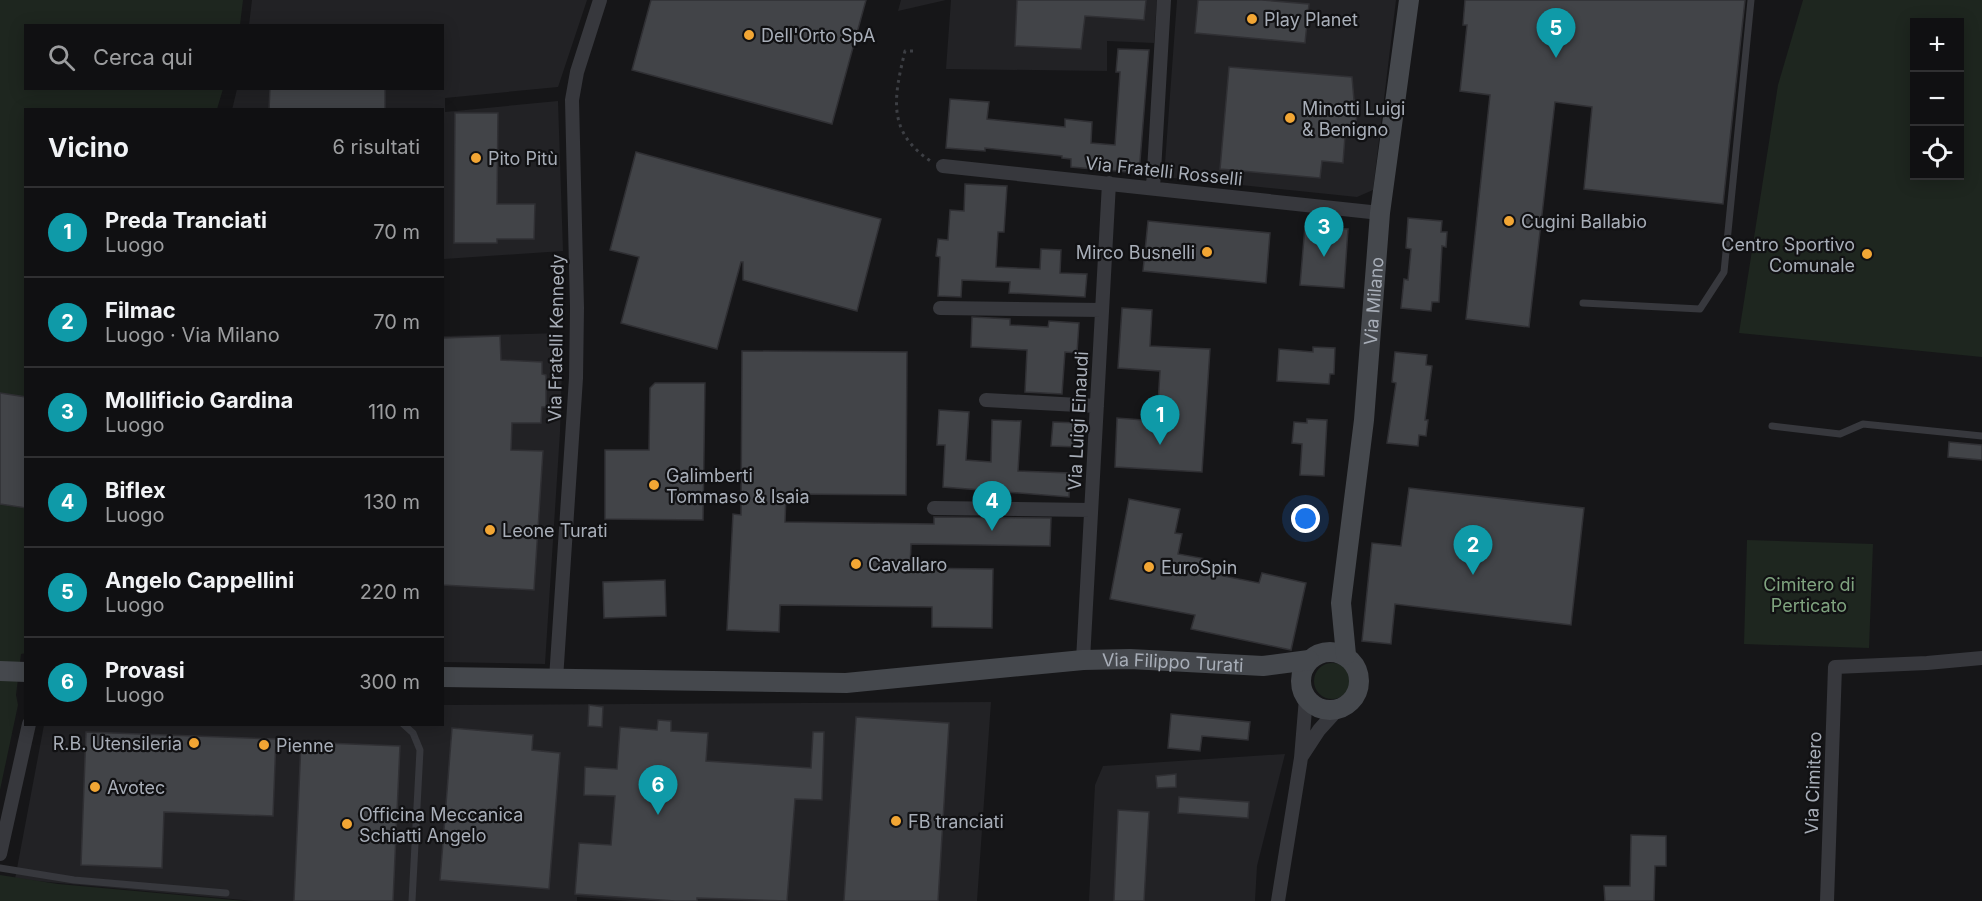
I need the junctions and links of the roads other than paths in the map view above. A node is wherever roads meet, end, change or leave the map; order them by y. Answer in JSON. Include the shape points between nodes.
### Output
{"nodes":[{"id":1,"x":600,"y":0,"type":"edge"},
{"id":2,"x":1164,"y":0,"type":"edge"},
{"id":3,"x":1408,"y":0,"type":"edge"},
{"id":4,"x":1751,"y":0,"type":"edge"},
{"id":5,"x":943,"y":166,"type":"road end"},
{"id":6,"x":1109,"y":183,"type":"junction"},
{"id":7,"x":1153,"y":188,"type":"junction"},
{"id":8,"x":1380,"y":213,"type":"junction"},
{"id":9,"x":1582,"y":303,"type":"dead end"},
{"id":10,"x":940,"y":308,"type":"dead end"},
{"id":11,"x":1102,"y":310,"type":"junction"},
{"id":12,"x":987,"y":400,"type":"dead end"},
{"id":13,"x":1097,"y":405,"type":"junction"},
{"id":14,"x":1772,"y":426,"type":"dead end"},
{"id":15,"x":1982,"y":436,"type":"edge"},
{"id":16,"x":934,"y":508,"type":"dead end"},
{"id":17,"x":1091,"y":510,"type":"junction"},
{"id":18,"x":1341,"y":603,"type":"junction"},
{"id":19,"x":1346,"y":655,"type":"junction"},
{"id":20,"x":1313,"y":657,"type":"junction"},
{"id":21,"x":1982,"y":658,"type":"edge"},
{"id":22,"x":1083,"y":660,"type":"junction"},
{"id":23,"x":1263,"y":666,"type":"junction"},
{"id":24,"x":0,"y":671,"type":"edge"},
{"id":25,"x":24,"y":672,"type":"edge"},
{"id":26,"x":444,"y":677,"type":"edge"},
{"id":27,"x":556,"y":680,"type":"junction"},
{"id":28,"x":1304,"y":693,"type":"junction"},
{"id":29,"x":1338,"y":709,"type":"junction"},
{"id":30,"x":29,"y":726,"type":"edge"},
{"id":31,"x":406,"y":726,"type":"edge"},
{"id":32,"x":1301,"y":758,"type":"junction"},
{"id":33,"x":0,"y":854,"type":"edge"},
{"id":34,"x":0,"y":868,"type":"edge"},
{"id":35,"x":226,"y":893,"type":"dead end"},
{"id":36,"x":412,"y":901,"type":"edge"},
{"id":37,"x":1278,"y":901,"type":"edge"},
{"id":38,"x":1827,"y":901,"type":"edge"}],
"edges":[{"from":1,"to":27,"type":"street","name":"Via Fratelli Kennedy","via":[[572,100],[576,378]]},
{"from":2,"to":7,"type":"street"},
{"from":3,"to":8,"type":"street","name":"Via Milano"},
{"from":4,"to":9,"type":"lane","via":[[1724,272],[1700,309]]},
{"from":5,"to":6,"type":"street","name":"Via Fratelli Rosselli"},
{"from":6,"to":7,"type":"street","name":"Via Fratelli Rosselli"},
{"from":6,"to":11,"type":"street","name":"Via Luigi Einaudi"},
{"from":7,"to":8,"type":"street","name":"Via Fratelli Rosselli"},
{"from":8,"to":18,"type":"street","name":"Via Milano","via":[[1364,420]]},
{"from":10,"to":11,"type":"street"},
{"from":11,"to":13,"type":"street","name":"Via Luigi Einaudi"},
{"from":12,"to":13,"type":"street"},
{"from":13,"to":17,"type":"street","name":"Via Luigi Einaudi"},
{"from":14,"to":15,"type":"lane","via":[[1840,434],[1863,424]]},
{"from":16,"to":17,"type":"street"},
{"from":17,"to":22,"type":"street","name":"Via Luigi Einaudi"},
{"from":18,"to":19,"type":"street","name":"Via Milano"},
{"from":18,"to":20,"type":"street","name":"Via Milano"},
{"from":19,"to":20,"type":"street","via":[[1326,651]]},
{"from":19,"to":29,"type":"street","via":[[1358,670],[1360,680],[1354,698]]},
{"from":20,"to":23,"type":"street","name":"Via Filippo Turati"},
{"from":20,"to":28,"type":"street","via":[[1301,675]]},
{"from":21,"to":38,"type":"street","name":"Via Cimitero","via":[[1835,666]]},
{"from":22,"to":23,"type":"street","name":"Via Filippo Turati"},
{"from":22,"to":27,"type":"street","name":"Via Filippo Turati","via":[[846,683]]},
{"from":23,"to":28,"type":"street","name":"Via Filippo Turati"},
{"from":24,"to":25,"type":"street"},
{"from":26,"to":27,"type":"street","name":"Via Filippo Turati"},
{"from":28,"to":29,"type":"street","via":[[1320,708]]},
{"from":28,"to":32,"type":"street"},
{"from":29,"to":32,"type":"street"},
{"from":30,"to":33,"type":"street"},
{"from":31,"to":36,"type":"lane","via":[[420,750]]},
{"from":32,"to":37,"type":"street"},
{"from":34,"to":35,"type":"lane","via":[[74,880]]}]}
